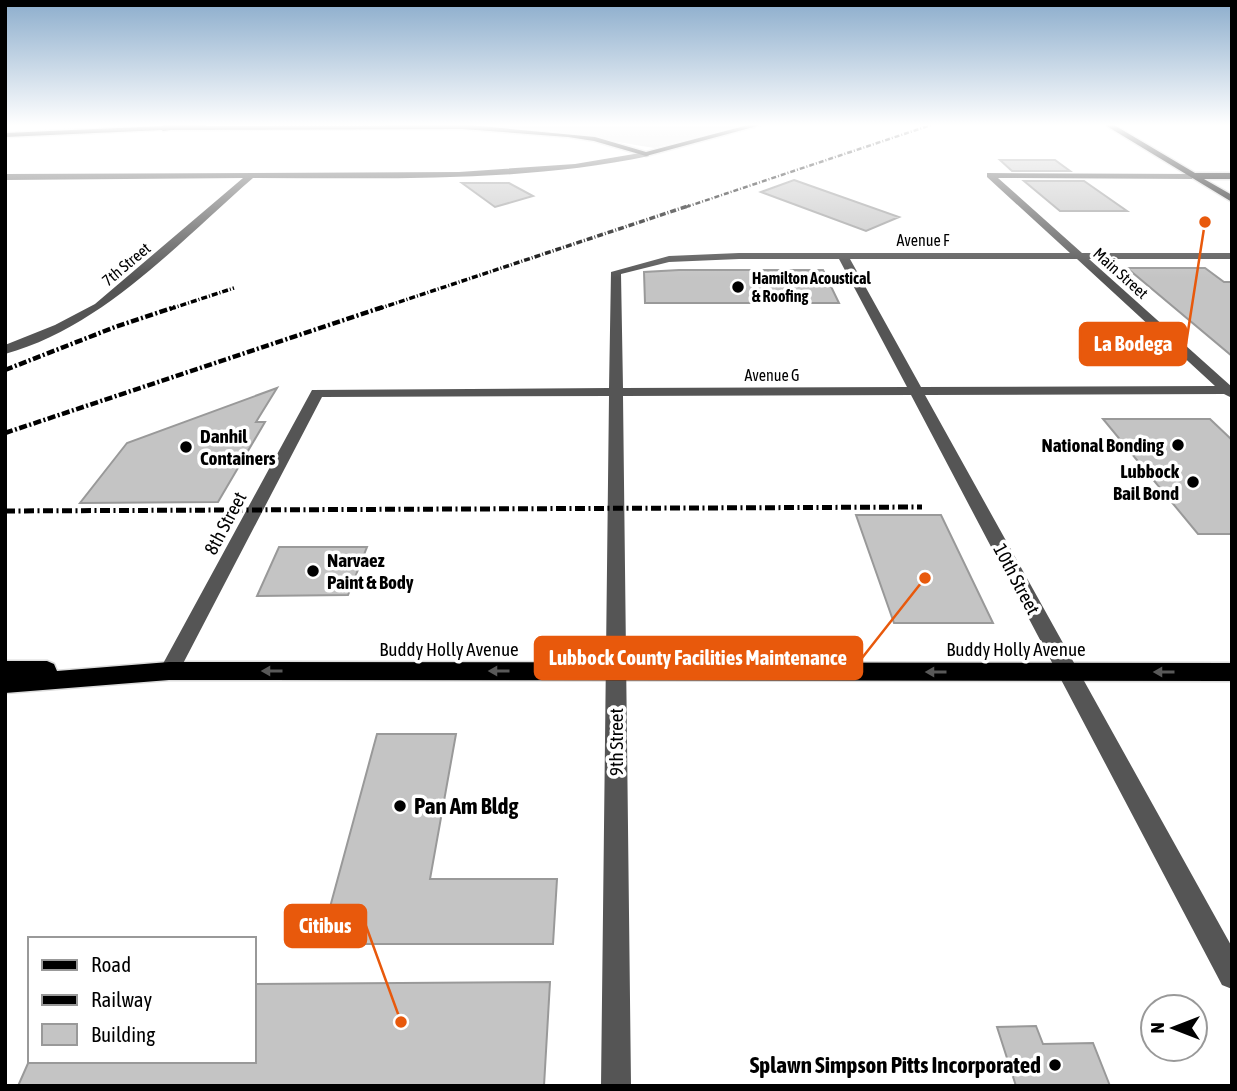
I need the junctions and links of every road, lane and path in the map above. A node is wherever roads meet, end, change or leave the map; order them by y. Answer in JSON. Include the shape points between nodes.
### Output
{"nodes":[{"id":1,"x":251,"y":176,"type":"junction"},
{"id":2,"x":269,"y":176,"type":"edge"},
{"id":3,"x":991,"y":176,"type":"edge"},
{"id":4,"x":1174,"y":176,"type":"edge"},
{"id":5,"x":1192,"y":176,"type":"junction"},
{"id":6,"x":1232,"y":176,"type":"edge"},
{"id":7,"x":5,"y":177,"type":"edge"},
{"id":8,"x":1232,"y":199,"type":"edge"},
{"id":9,"x":843,"y":256,"type":"junction"},
{"id":10,"x":1078,"y":256,"type":"junction"},
{"id":11,"x":1232,"y":256,"type":"edge"},
{"id":12,"x":616,"y":272,"type":"joint"},
{"id":13,"x":5,"y":350,"type":"edge"},
{"id":14,"x":916,"y":391,"type":"junction"},
{"id":15,"x":1230,"y":392,"type":"edge"},
{"id":16,"x":317,"y":393,"type":"joint"},
{"id":17,"x":616,"y":393,"type":"junction"},
{"id":18,"x":5,"y":670,"type":"edge"},
{"id":19,"x":169,"y":671,"type":"junction"},
{"id":20,"x":616,"y":671,"type":"junction"},
{"id":21,"x":1068,"y":672,"type":"junction"},
{"id":22,"x":1232,"y":672,"type":"edge"},
{"id":23,"x":5,"y":684,"type":"edge"},
{"id":24,"x":1232,"y":975,"type":"edge"},
{"id":25,"x":616,"y":1086,"type":"edge"}],
"edges":[{"from":1,"to":2,"type":"street"},
{"from":1,"to":7,"type":"street"},
{"from":1,"to":13,"type":"street","name":"7th Street","via":[[99,306]]},
{"from":3,"to":10,"type":"street","name":"Main Street"},
{"from":4,"to":5,"type":"street","name":"Main Street"},
{"from":5,"to":6,"type":"main road"},
{"from":5,"to":8,"type":"main road"},
{"from":9,"to":10,"type":"street","name":"Avenue F"},
{"from":9,"to":12,"type":"street","name":"Avenue F","via":[[669,258]]},
{"from":9,"to":14,"type":"street","name":"10th Street"},
{"from":10,"to":11,"type":"street","name":"Avenue F"},
{"from":10,"to":15,"type":"street","name":"Main Street"},
{"from":12,"to":17,"type":"street","name":"9th Street"},
{"from":14,"to":15,"type":"street","name":"Avenue G"},
{"from":14,"to":17,"type":"street","name":"Avenue G"},
{"from":14,"to":21,"type":"street","name":"10th Street"},
{"from":16,"to":17,"type":"street","name":"Avenue G"},
{"from":16,"to":19,"type":"street","name":"8th Street"},
{"from":17,"to":20,"type":"street","name":"9th Street"},
{"from":18,"to":19,"type":"main road","name":"Buddy Holly Avenue"},
{"from":20,"to":19,"type":"main road","name":"Buddy Holly Avenue","one_way":true},
{"from":19,"to":23,"type":"main road","name":"Buddy Holly Avenue"},
{"from":21,"to":20,"type":"main road","name":"Buddy Holly Avenue","one_way":true},
{"from":20,"to":25,"type":"street","name":"9th Street"},
{"from":22,"to":21,"type":"main road","name":"Buddy Holly Avenue","one_way":true},
{"from":21,"to":24,"type":"street","name":"10th Street"}]}
